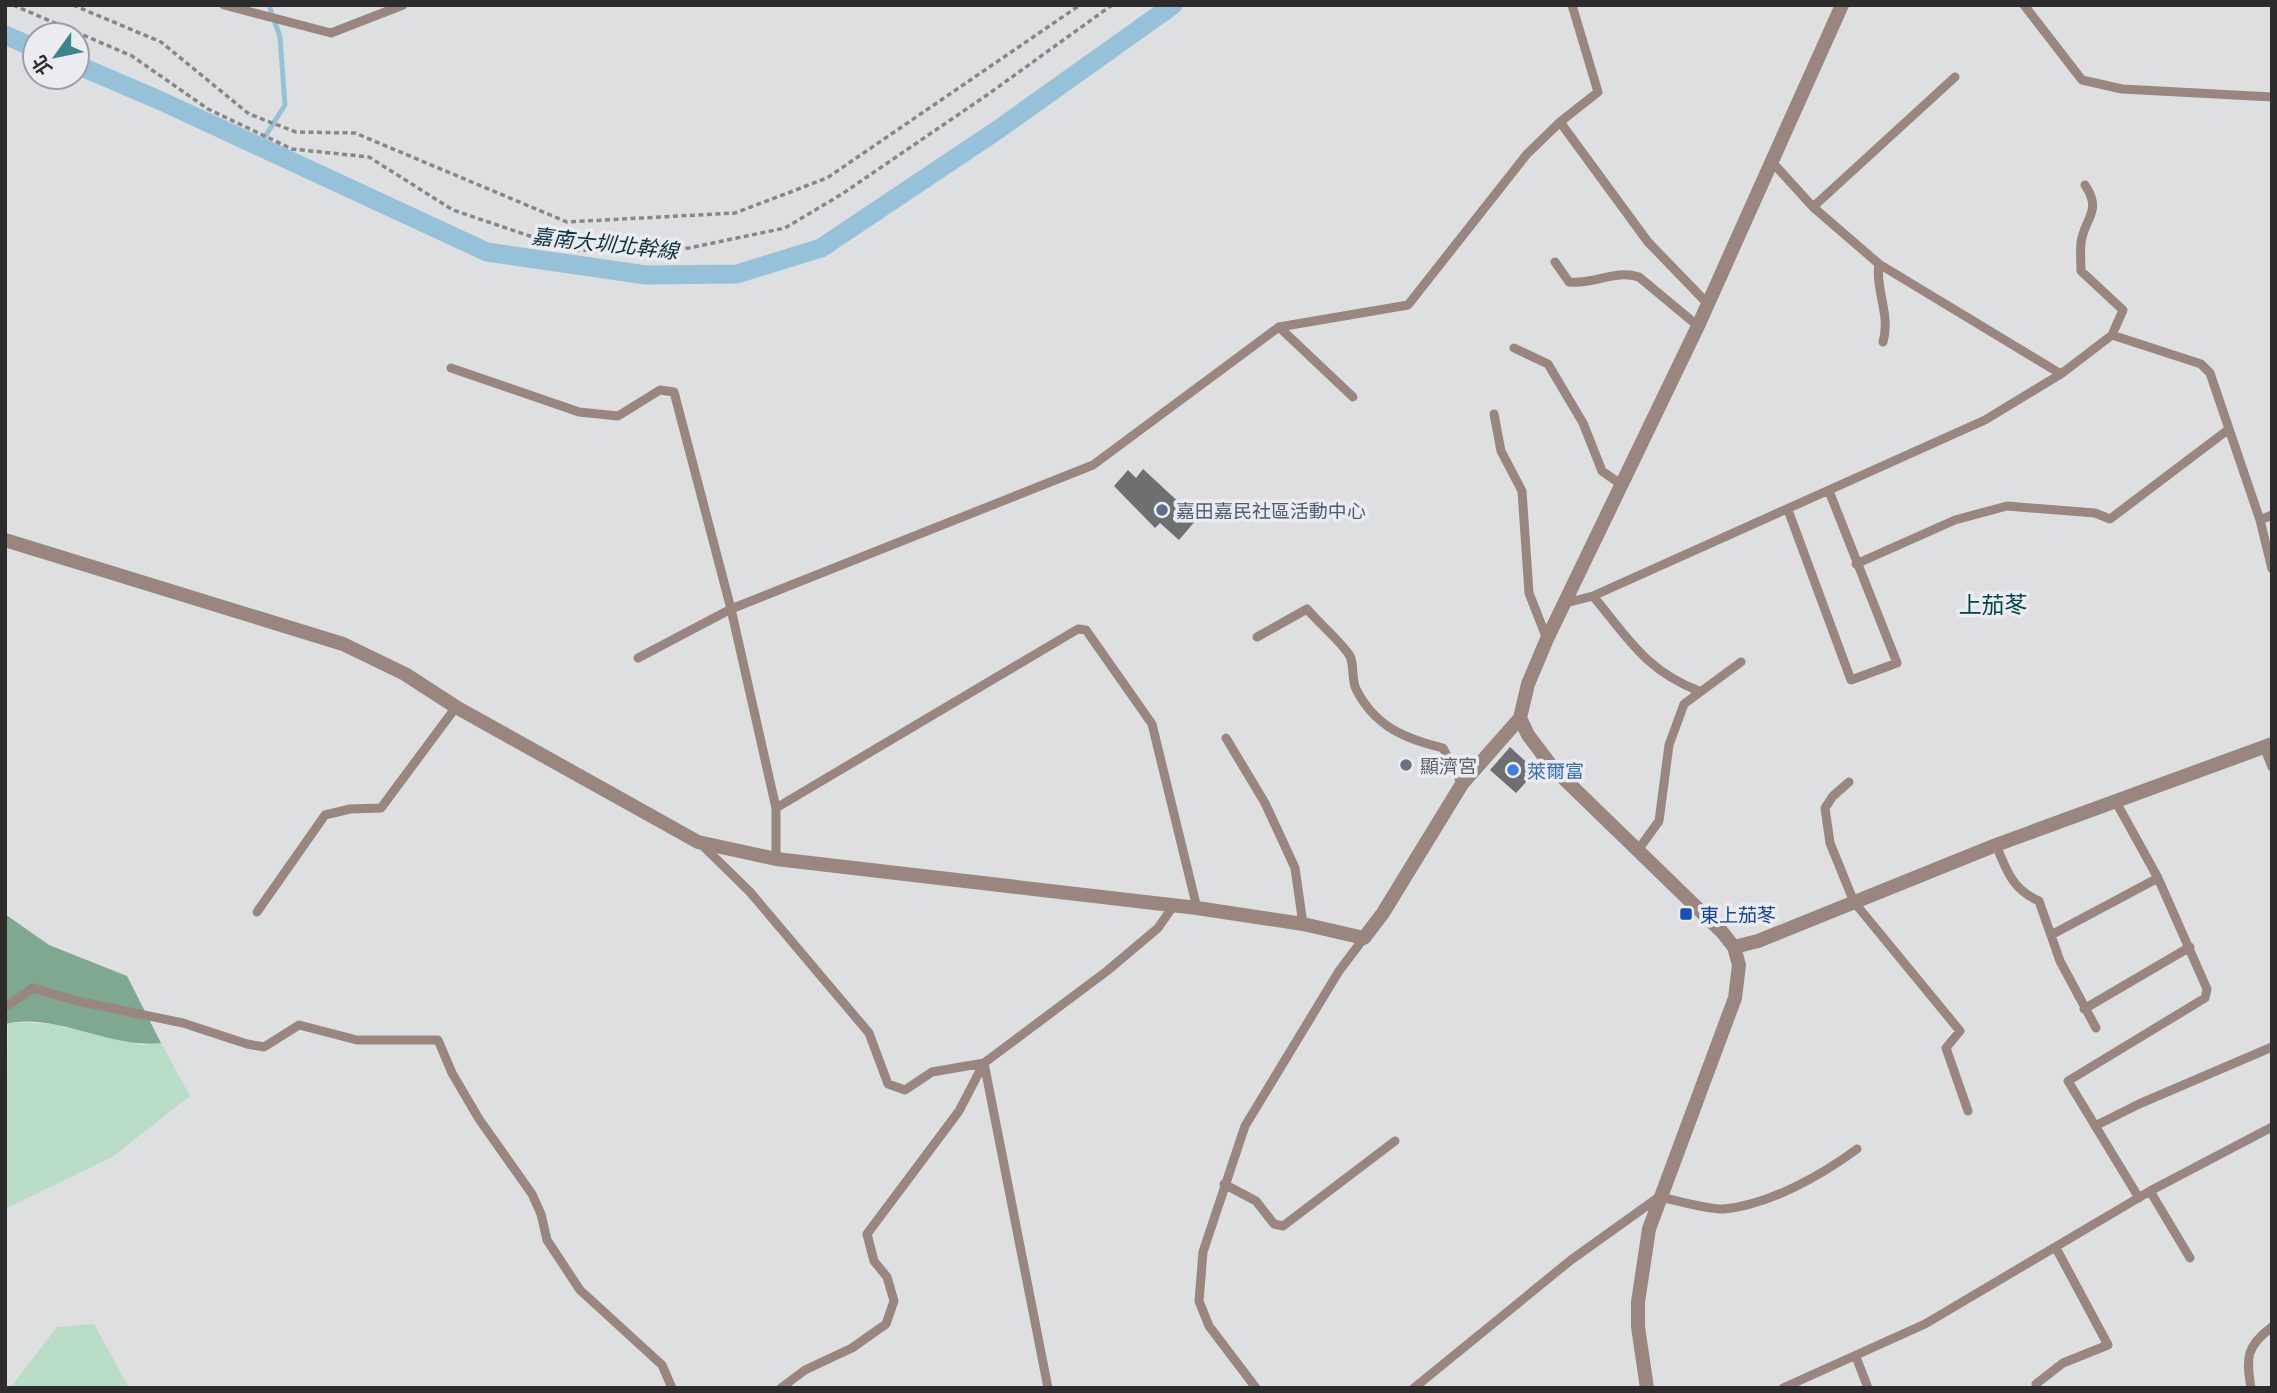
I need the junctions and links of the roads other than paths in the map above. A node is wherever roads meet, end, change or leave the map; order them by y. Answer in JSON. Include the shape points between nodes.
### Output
{"nodes":[{"id":1,"x":403,"y":5,"type":"edge"},
{"id":2,"x":1572,"y":5,"type":"edge"},
{"id":3,"x":1842,"y":5,"type":"edge"},
{"id":4,"x":2024,"y":5,"type":"edge"},
{"id":5,"x":230,"y":7,"type":"edge"},
{"id":6,"x":1955,"y":77,"type":"dead end"},
{"id":7,"x":2272,"y":97,"type":"edge"},
{"id":8,"x":1560,"y":122,"type":"junction"},
{"id":9,"x":1773,"y":163,"type":"junction"},
{"id":10,"x":2085,"y":185,"type":"dead end"},
{"id":11,"x":1813,"y":207,"type":"junction"},
{"id":12,"x":1555,"y":262,"type":"dead end"},
{"id":13,"x":1879,"y":264,"type":"junction"},
{"id":14,"x":1708,"y":304,"type":"junction"},
{"id":15,"x":1698,"y":326,"type":"junction"},
{"id":16,"x":1279,"y":327,"type":"junction"},
{"id":17,"x":2112,"y":335,"type":"junction"},
{"id":18,"x":1883,"y":342,"type":"dead end"},
{"id":19,"x":1514,"y":348,"type":"dead end"},
{"id":20,"x":451,"y":368,"type":"dead end"},
{"id":21,"x":2061,"y":374,"type":"junction"},
{"id":22,"x":1353,"y":397,"type":"dead end"},
{"id":23,"x":1494,"y":414,"type":"dead end"},
{"id":24,"x":2229,"y":429,"type":"junction"},
{"id":25,"x":1622,"y":485,"type":"junction"},
{"id":26,"x":1829,"y":491,"type":"junction"},
{"id":27,"x":1788,"y":509,"type":"junction"},
{"id":28,"x":2272,"y":515,"type":"edge"},
{"id":29,"x":2260,"y":520,"type":"junction"},
{"id":30,"x":5,"y":540,"type":"edge"},
{"id":31,"x":1856,"y":564,"type":"junction"},
{"id":32,"x":2272,"y":569,"type":"edge"},
{"id":33,"x":1592,"y":596,"type":"junction"},
{"id":34,"x":1566,"y":603,"type":"junction"},
{"id":35,"x":731,"y":609,"type":"junction"},
{"id":36,"x":1257,"y":637,"type":"dead end"},
{"id":37,"x":1547,"y":639,"type":"junction"},
{"id":38,"x":638,"y":658,"type":"dead end"},
{"id":39,"x":1741,"y":662,"type":"dead end"},
{"id":40,"x":1699,"y":691,"type":"junction"},
{"id":41,"x":456,"y":707,"type":"junction"},
{"id":42,"x":1520,"y":718,"type":"junction"},
{"id":43,"x":1226,"y":738,"type":"dead end"},
{"id":44,"x":2268,"y":746,"type":"edge"},
{"id":45,"x":2272,"y":766,"type":"edge"},
{"id":46,"x":1849,"y":782,"type":"dead end"},
{"id":47,"x":1462,"y":784,"type":"junction"},
{"id":48,"x":2116,"y":802,"type":"junction"},
{"id":49,"x":776,"y":808,"type":"junction"},
{"id":50,"x":698,"y":842,"type":"junction"},
{"id":51,"x":1996,"y":845,"type":"junction"},
{"id":52,"x":1638,"y":849,"type":"junction"},
{"id":53,"x":776,"y":859,"type":"junction"},
{"id":54,"x":2158,"y":878,"type":"junction"},
{"id":55,"x":1854,"y":902,"type":"junction"},
{"id":56,"x":1174,"y":905,"type":"junction"},
{"id":57,"x":1197,"y":908,"type":"junction"},
{"id":58,"x":257,"y":912,"type":"dead end"},
{"id":59,"x":1303,"y":924,"type":"junction"},
{"id":60,"x":2051,"y":936,"type":"junction"},
{"id":61,"x":1364,"y":938,"type":"junction"},
{"id":62,"x":1734,"y":947,"type":"junction"},
{"id":63,"x":2190,"y":947,"type":"junction"},
{"id":64,"x":5,"y":1007,"type":"edge"},
{"id":65,"x":2084,"y":1009,"type":"junction"},
{"id":66,"x":2096,"y":1028,"type":"dead end"},
{"id":67,"x":2272,"y":1047,"type":"edge"},
{"id":68,"x":984,"y":1063,"type":"junction"},
{"id":69,"x":1968,"y":1111,"type":"dead end"},
{"id":70,"x":2095,"y":1126,"type":"junction"},
{"id":71,"x":2272,"y":1127,"type":"edge"},
{"id":72,"x":1395,"y":1141,"type":"dead end"},
{"id":73,"x":1857,"y":1149,"type":"dead end"},
{"id":74,"x":1224,"y":1184,"type":"junction"},
{"id":75,"x":2150,"y":1191,"type":"junction"},
{"id":76,"x":1659,"y":1198,"type":"junction"},
{"id":77,"x":2139,"y":1198,"type":"junction"},
{"id":78,"x":2056,"y":1248,"type":"junction"},
{"id":79,"x":2190,"y":1258,"type":"dead end"},
{"id":80,"x":2272,"y":1327,"type":"edge"},
{"id":81,"x":1856,"y":1357,"type":"junction"},
{"id":82,"x":672,"y":1388,"type":"edge"},
{"id":83,"x":781,"y":1388,"type":"edge"},
{"id":84,"x":1048,"y":1388,"type":"edge"},
{"id":85,"x":1256,"y":1388,"type":"edge"},
{"id":86,"x":1415,"y":1388,"type":"edge"},
{"id":87,"x":1647,"y":1388,"type":"edge"},
{"id":88,"x":1783,"y":1388,"type":"edge"},
{"id":89,"x":1868,"y":1388,"type":"edge"},
{"id":90,"x":2038,"y":1388,"type":"edge"},
{"id":91,"x":2251,"y":1388,"type":"edge"}],
"edges":[{"from":1,"to":5,"type":"lane","via":[[331,33]]},
{"from":2,"to":8,"type":"lane","via":[[1598,92]]},
{"from":3,"to":9,"type":"street"},
{"from":4,"to":7,"type":"lane","via":[[2082,80],[2122,89]]},
{"from":6,"to":11,"type":"lane"},
{"from":8,"to":14,"type":"lane","via":[[1648,242]]},
{"from":8,"to":16,"type":"lane","via":[[1527,154],[1408,305]]},
{"from":9,"to":11,"type":"lane"},
{"from":9,"to":14,"type":"street"},
{"from":10,"to":17,"type":"lane","via":[[2094,198],[2081,240],[2081,271],[2123,310]]},
{"from":11,"to":13,"type":"lane"},
{"from":12,"to":15,"type":"lane","via":[[1569,282],[1627,273],[1639,278]]},
{"from":13,"to":18,"type":"lane","via":[[1877,278],[1887,328]]},
{"from":13,"to":21,"type":"lane"},
{"from":14,"to":15,"type":"street"},
{"from":15,"to":25,"type":"street"},
{"from":16,"to":22,"type":"lane"},
{"from":16,"to":35,"type":"lane","via":[[1093,465]]},
{"from":17,"to":21,"type":"lane"},
{"from":17,"to":24,"type":"lane","via":[[2201,364],[2210,373]]},
{"from":19,"to":25,"type":"lane","via":[[1548,364],[1583,423],[1602,471]]},
{"from":20,"to":35,"type":"lane","via":[[579,412],[618,416],[660,390],[674,392]]},
{"from":21,"to":26,"type":"lane","via":[[1985,420]]},
{"from":23,"to":37,"type":"lane","via":[[1501,450],[1522,491],[1529,593]]},
{"from":24,"to":29,"type":"lane"},
{"from":24,"to":31,"type":"lane","via":[[2110,519],[2095,513],[2007,506],[1955,520]]},
{"from":25,"to":34,"type":"street"},
{"from":26,"to":27,"type":"lane"},
{"from":26,"to":31,"type":"lane"},
{"from":27,"to":31,"type":"lane","via":[[1851,680],[1897,663]]},
{"from":27,"to":33,"type":"lane"},
{"from":28,"to":29,"type":"lane"},
{"from":29,"to":32,"type":"lane"},
{"from":30,"to":41,"type":"street","via":[[343,644],[405,674]]},
{"from":33,"to":34,"type":"lane"},
{"from":33,"to":40,"type":"lane","via":[[1647,662],[1671,680]]},
{"from":34,"to":37,"type":"street"},
{"from":35,"to":38,"type":"lane"},
{"from":35,"to":49,"type":"lane"},
{"from":36,"to":47,"type":"lane","via":[[1307,609],[1350,654],[1356,688],[1369,708],[1409,741],[1443,748]]},
{"from":37,"to":42,"type":"street"},
{"from":39,"to":40,"type":"lane"},
{"from":40,"to":52,"type":"lane","via":[[1684,704],[1669,745],[1659,821]]},
{"from":41,"to":50,"type":"street"},
{"from":41,"to":58,"type":"lane","via":[[381,807],[325,815]]},
{"from":42,"to":47,"type":"street"},
{"from":42,"to":52,"type":"street","via":[[1553,768]]},
{"from":43,"to":59,"type":"lane","via":[[1265,803],[1295,868]]},
{"from":44,"to":45,"type":"lane"},
{"from":44,"to":48,"type":"street"},
{"from":46,"to":55,"type":"lane","via":[[1825,808],[1830,843]]},
{"from":47,"to":61,"type":"street"},
{"from":48,"to":51,"type":"street"},
{"from":48,"to":54,"type":"lane"},
{"from":49,"to":53,"type":"lane"},
{"from":49,"to":57,"type":"lane","via":[[1078,629],[1086,631],[1152,724]]},
{"from":50,"to":53,"type":"street"},
{"from":50,"to":68,"type":"lane","via":[[750,892],[870,1033],[888,1084],[905,1090],[932,1072]]},
{"from":51,"to":55,"type":"street"},
{"from":51,"to":60,"type":"lane","via":[[2010,878],[2024,895],[2039,901]]},
{"from":52,"to":62,"type":"street"},
{"from":53,"to":56,"type":"street"},
{"from":54,"to":60,"type":"lane"},
{"from":54,"to":63,"type":"lane"},
{"from":55,"to":62,"type":"street"},
{"from":55,"to":69,"type":"lane","via":[[1960,1031],[1945,1048]]},
{"from":56,"to":57,"type":"street"},
{"from":56,"to":68,"type":"lane","via":[[1158,928]]},
{"from":57,"to":59,"type":"street"},
{"from":59,"to":61,"type":"street"},
{"from":60,"to":65,"type":"lane"},
{"from":61,"to":74,"type":"lane","via":[[1245,1126]]},
{"from":62,"to":76,"type":"street","via":[[1739,965],[1735,998]]},
{"from":63,"to":65,"type":"lane"},
{"from":63,"to":70,"type":"lane","via":[[2207,989],[2205,998],[2068,1081]]},
{"from":64,"to":82,"type":"lane","via":[[33,988],[264,1047],[299,1025],[357,1040],[438,1040],[479,1119],[532,1194],[548,1240],[580,1290],[663,1365]]},
{"from":65,"to":66,"type":"lane"},
{"from":67,"to":70,"type":"lane"},
{"from":68,"to":83,"type":"lane","via":[[959,1111],[867,1234],[874,1261],[887,1277],[894,1301],[886,1324]]},
{"from":68,"to":84,"type":"lane"},
{"from":70,"to":77,"type":"lane"},
{"from":71,"to":75,"type":"lane"},
{"from":72,"to":74,"type":"lane","via":[[1283,1226],[1274,1224],[1256,1201]]},
{"from":73,"to":76,"type":"lane","via":[[1829,1171],[1762,1201],[1721,1209]]},
{"from":74,"to":85,"type":"lane","via":[[1203,1252],[1199,1301],[1209,1326]]},
{"from":75,"to":77,"type":"lane"},
{"from":75,"to":79,"type":"lane"},
{"from":76,"to":86,"type":"lane","via":[[1571,1260]]},
{"from":76,"to":87,"type":"street","via":[[1642,1262],[1638,1302]]},
{"from":77,"to":78,"type":"lane"},
{"from":78,"to":81,"type":"lane","via":[[1925,1324]]},
{"from":78,"to":90,"type":"lane","via":[[2108,1345],[2063,1363],[2036,1384]]},
{"from":80,"to":91,"type":"lane","via":[[2258,1338],[2246,1360]]},
{"from":81,"to":88,"type":"lane"},
{"from":81,"to":89,"type":"lane"}]}
